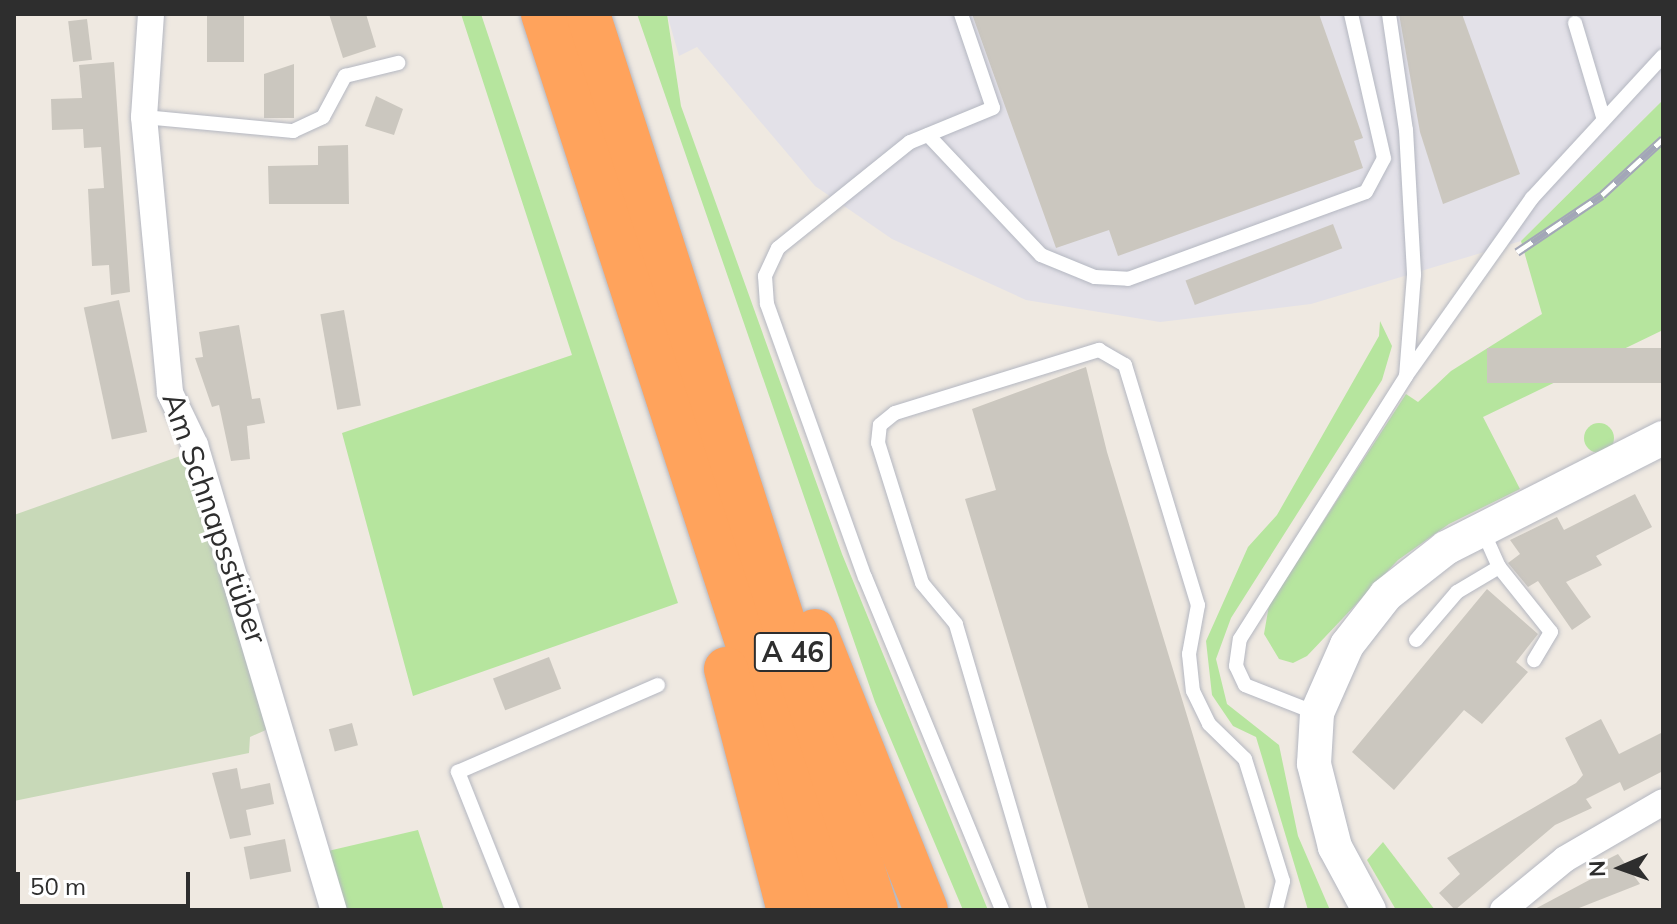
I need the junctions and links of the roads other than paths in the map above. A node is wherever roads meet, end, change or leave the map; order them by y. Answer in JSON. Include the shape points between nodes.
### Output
{"nodes":[{"id":1,"x":151,"y":14,"type":"edge"},
{"id":2,"x":543,"y":14,"type":"edge"},
{"id":3,"x":588,"y":14,"type":"edge"},
{"id":4,"x":961,"y":14,"type":"edge"},
{"id":5,"x":1351,"y":14,"type":"edge"},
{"id":6,"x":1389,"y":14,"type":"edge"},
{"id":7,"x":1575,"y":23,"type":"dead end"},
{"id":8,"x":1663,"y":56,"type":"edge"},
{"id":9,"x":398,"y":63,"type":"dead end"},
{"id":10,"x":144,"y":117,"type":"junction"},
{"id":11,"x":1603,"y":117,"type":"junction"},
{"id":12,"x":928,"y":135,"type":"junction"},
{"id":13,"x":1406,"y":376,"type":"junction"},
{"id":14,"x":692,"y":403,"type":"junction"},
{"id":15,"x":1663,"y":438,"type":"edge"},
{"id":16,"x":1482,"y":528,"type":"junction"},
{"id":17,"x":1499,"y":567,"type":"junction"},
{"id":18,"x":1416,"y":640,"type":"dead end"},
{"id":19,"x":1534,"y":660,"type":"dead end"},
{"id":20,"x":658,"y":685,"type":"dead end"},
{"id":21,"x":1317,"y":713,"type":"junction"},
{"id":22,"x":1663,"y":802,"type":"edge"},
{"id":23,"x":334,"y":910,"type":"edge"},
{"id":24,"x":513,"y":910,"type":"edge"},
{"id":25,"x":789,"y":910,"type":"edge"},
{"id":26,"x":834,"y":910,"type":"edge"},
{"id":27,"x":876,"y":910,"type":"edge"},
{"id":28,"x":926,"y":910,"type":"edge"},
{"id":29,"x":1002,"y":910,"type":"edge"},
{"id":30,"x":1040,"y":910,"type":"edge"},
{"id":31,"x":1276,"y":910,"type":"edge"},
{"id":32,"x":1369,"y":910,"type":"edge"},
{"id":33,"x":1503,"y":910,"type":"edge"}],
"edges":[{"from":1,"to":10,"type":"street","name":"Am Schnapsstüber"},
{"from":2,"to":14,"type":"highway","number":"A 46"},
{"from":3,"to":14,"type":"highway","number":"A 46"},
{"from":4,"to":12,"type":"lane","via":[[993,108]]},
{"from":5,"to":12,"type":"lane","via":[[1384,158],[1366,192],[1128,279],[1095,277],[1041,255]]},
{"from":6,"to":13,"type":"lane","via":[[1406,130],[1414,275]]},
{"from":7,"to":11,"type":"lane"},
{"from":8,"to":11,"type":"lane"},
{"from":9,"to":10,"type":"lane","via":[[345,76],[323,117],[293,131]]},
{"from":10,"to":23,"type":"street","name":"Am Schnapsstüber","via":[[170,393],[215,509]]},
{"from":11,"to":13,"type":"lane","via":[[1532,198]]},
{"from":12,"to":29,"type":"lane","via":[[850,186],[778,248],[765,276],[767,304],[865,577]]},
{"from":13,"to":21,"type":"lane","via":[[1240,639],[1236,666],[1245,685]]},
{"from":14,"to":25,"type":"highway","via":[[710,611]]},
{"from":14,"to":26,"type":"highway","number":"A 46"},
{"from":14,"to":27,"type":"highway","number":"A 46"},
{"from":14,"to":28,"type":"highway","via":[[800,589]]},
{"from":15,"to":16,"type":"street"},
{"from":16,"to":17,"type":"lane"},
{"from":16,"to":21,"type":"street","via":[[1386,595],[1347,645]]},
{"from":17,"to":18,"type":"lane","via":[[1457,592]]},
{"from":17,"to":19,"type":"lane","via":[[1551,632]]},
{"from":20,"to":24,"type":"lane","via":[[458,772]]},
{"from":21,"to":32,"type":"street","via":[[1314,764],[1322,810]]},
{"from":22,"to":33,"type":"street","via":[[1565,859]]},
{"from":30,"to":31,"type":"lane","via":[[956,624],[922,583],[878,443],[880,425],[895,413],[1099,350],[1125,365],[1198,605],[1189,654],[1193,691],[1209,724],[1245,759],[1283,881]]}]}
